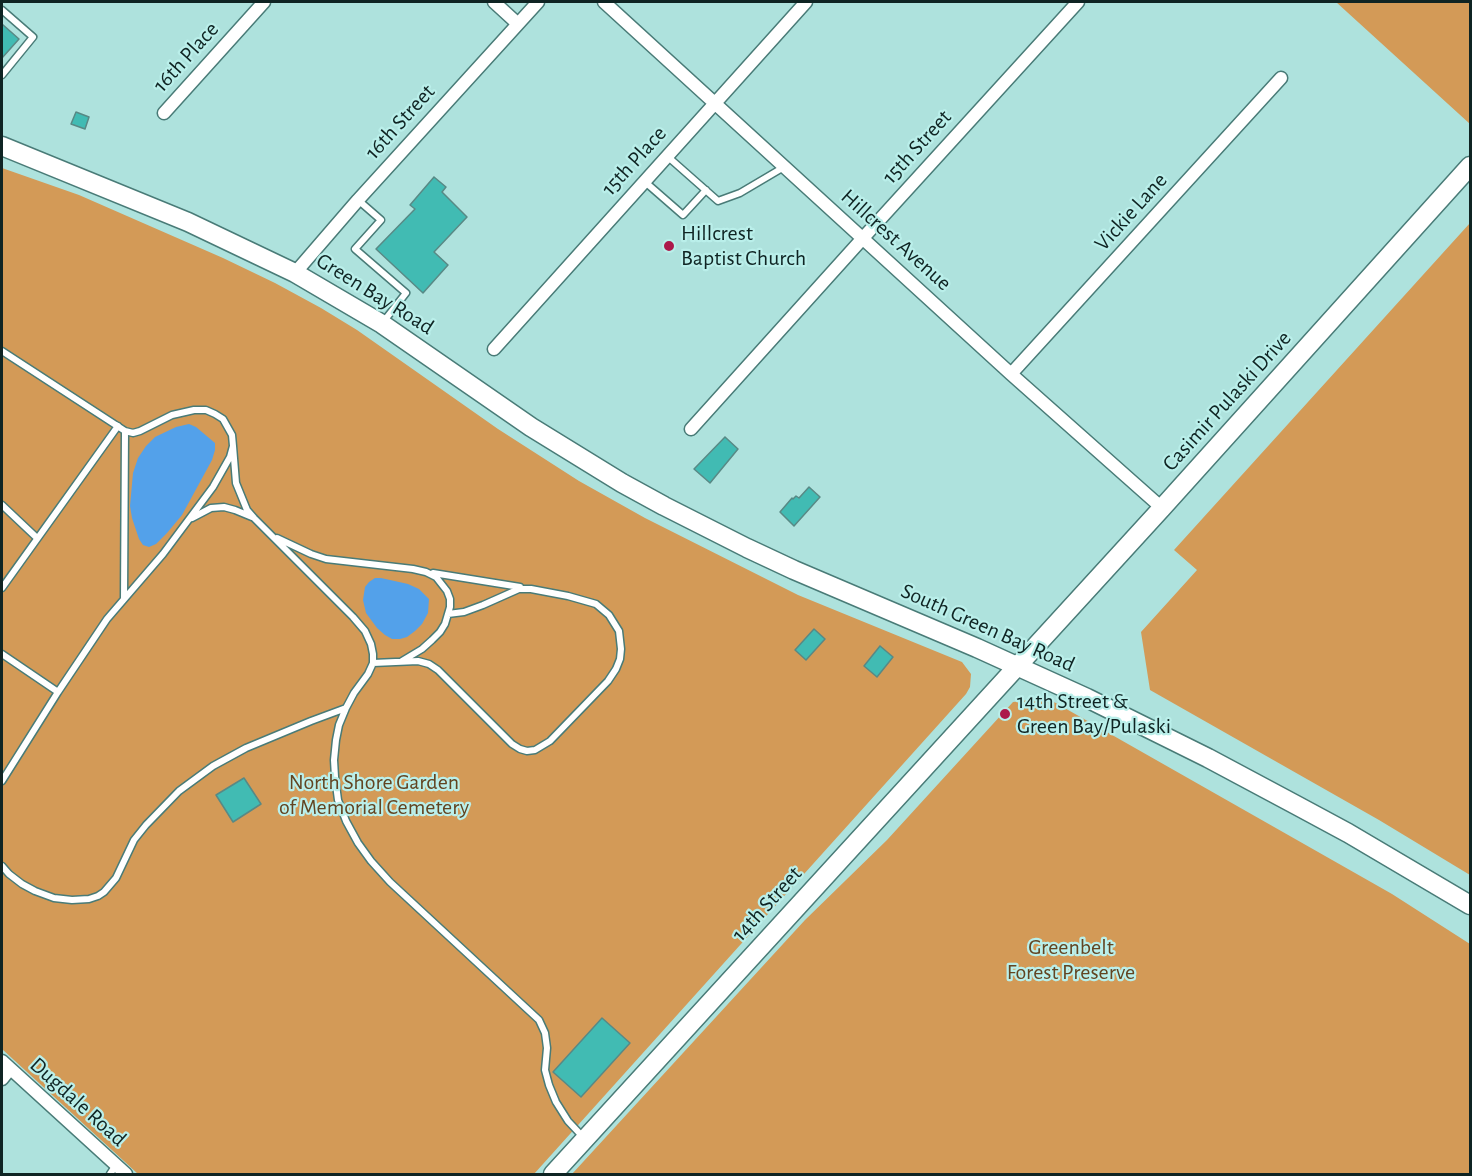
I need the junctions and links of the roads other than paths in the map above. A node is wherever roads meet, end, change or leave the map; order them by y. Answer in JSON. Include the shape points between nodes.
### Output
{"nodes":[{"id":1,"x":264,"y":2,"type":"edge"},
{"id":2,"x":494,"y":2,"type":"edge"},
{"id":3,"x":538,"y":2,"type":"edge"},
{"id":4,"x":604,"y":2,"type":"edge"},
{"id":5,"x":806,"y":2,"type":"edge"},
{"id":6,"x":1078,"y":2,"type":"edge"},
{"id":7,"x":2,"y":9,"type":"edge"},
{"id":8,"x":518,"y":24,"type":"junction"},
{"id":9,"x":2,"y":75,"type":"edge"},
{"id":10,"x":1281,"y":78,"type":"dead end"},
{"id":11,"x":715,"y":103,"type":"junction"},
{"id":12,"x":164,"y":113,"type":"dead end"},
{"id":13,"x":2,"y":146,"type":"edge"},
{"id":14,"x":667,"y":156,"type":"junction"},
{"id":15,"x":784,"y":166,"type":"junction"},
{"id":16,"x":1470,"y":166,"type":"edge"},
{"id":17,"x":644,"y":181,"type":"junction"},
{"id":18,"x":706,"y":190,"type":"junction"},
{"id":19,"x":358,"y":200,"type":"junction"},
{"id":20,"x":863,"y":238,"type":"junction"},
{"id":21,"x":295,"y":273,"type":"junction"},
{"id":22,"x":382,"y":324,"type":"junction"},
{"id":23,"x":494,"y":349,"type":"dead end"},
{"id":24,"x":2,"y":351,"type":"edge"},
{"id":25,"x":1011,"y":374,"type":"junction"},
{"id":26,"x":118,"y":426,"type":"junction"},
{"id":27,"x":692,"y":429,"type":"dead end"},
{"id":28,"x":126,"y":431,"type":"junction"},
{"id":29,"x":233,"y":446,"type":"junction"},
{"id":30,"x":2,"y":504,"type":"edge"},
{"id":31,"x":1162,"y":508,"type":"junction"},
{"id":32,"x":254,"y":518,"type":"junction"},
{"id":33,"x":189,"y":519,"type":"junction"},
{"id":34,"x":701,"y":526,"type":"joint"},
{"id":35,"x":271,"y":535,"type":"junction"},
{"id":36,"x":37,"y":538,"type":"junction"},
{"id":37,"x":426,"y":572,"type":"junction"},
{"id":38,"x":2,"y":588,"type":"edge"},
{"id":39,"x":531,"y":589,"type":"junction"},
{"id":40,"x":124,"y":598,"type":"junction"},
{"id":41,"x":448,"y":614,"type":"junction"},
{"id":42,"x":2,"y":654,"type":"edge"},
{"id":43,"x":402,"y":661,"type":"junction"},
{"id":44,"x":373,"y":663,"type":"junction"},
{"id":45,"x":1017,"y":666,"type":"junction"},
{"id":46,"x":58,"y":692,"type":"junction"},
{"id":47,"x":346,"y":708,"type":"junction"},
{"id":48,"x":2,"y":781,"type":"edge"},
{"id":49,"x":2,"y":866,"type":"edge"},
{"id":50,"x":1470,"y":905,"type":"edge"},
{"id":51,"x":4,"y":1070,"type":"edge"},
{"id":52,"x":585,"y":1140,"type":"junction"},
{"id":53,"x":113,"y":1170,"type":"edge"},
{"id":54,"x":126,"y":1174,"type":"edge"},
{"id":55,"x":554,"y":1174,"type":"edge"}],
"edges":[{"from":1,"to":12,"type":"street","name":"16th Place"},
{"from":2,"to":8,"type":"street"},
{"from":3,"to":8,"type":"street","name":"16th Street"},
{"from":4,"to":11,"type":"street","name":"Hillcrest Avenue"},
{"from":5,"to":11,"type":"street","name":"15th Place"},
{"from":6,"to":20,"type":"street","name":"15th Street"},
{"from":7,"to":9,"type":"lane","via":[[33,37]]},
{"from":8,"to":19,"type":"street","name":"16th Street"},
{"from":10,"to":25,"type":"street","name":"Vickie Lane"},
{"from":11,"to":14,"type":"street","name":"15th Place"},
{"from":11,"to":15,"type":"street","name":"Hillcrest Avenue"},
{"from":13,"to":21,"type":"main road","name":"Green Bay Road","via":[[188,222]]},
{"from":14,"to":17,"type":"street","name":"15th Place"},
{"from":14,"to":18,"type":"lane"},
{"from":15,"to":18,"type":"lane","via":[[740,193],[718,201]]},
{"from":15,"to":20,"type":"street","name":"Hillcrest Avenue"},
{"from":16,"to":31,"type":"main road","name":"Casimir Pulaski Drive"},
{"from":17,"to":18,"type":"lane","via":[[683,215]]},
{"from":17,"to":23,"type":"street","name":"15th Place"},
{"from":19,"to":21,"type":"street","name":"16th Street"},
{"from":19,"to":22,"type":"lane","via":[[381,220],[355,249],[406,293]]},
{"from":20,"to":25,"type":"street","name":"Hillcrest Avenue"},
{"from":20,"to":27,"type":"street","name":"15th Street"},
{"from":21,"to":22,"type":"main road","name":"Green Bay Road"},
{"from":22,"to":34,"type":"main road","name":"Green Bay Road","via":[[531,427]]},
{"from":24,"to":26,"type":"lane"},
{"from":25,"to":31,"type":"street","name":"Hillcrest Avenue"},
{"from":26,"to":28,"type":"lane"},
{"from":26,"to":36,"type":"lane"},
{"from":28,"to":29,"type":"lane","via":[[140,431],[172,415],[206,410],[223,419]]},
{"from":28,"to":40,"type":"lane"},
{"from":29,"to":32,"type":"lane","via":[[236,483]]},
{"from":29,"to":33,"type":"lane","via":[[213,487]]},
{"from":30,"to":36,"type":"lane"},
{"from":31,"to":45,"type":"main road","name":"Casimir Pulaski Drive"},
{"from":32,"to":33,"type":"lane","via":[[236,510],[211,507]]},
{"from":32,"to":35,"type":"lane"},
{"from":33,"to":40,"type":"lane"},
{"from":34,"to":45,"type":"main road","name":"South Green Bay Road"},
{"from":35,"to":37,"type":"lane","via":[[326,559]]},
{"from":35,"to":44,"type":"lane","via":[[365,631]]},
{"from":36,"to":38,"type":"lane"},
{"from":37,"to":39,"type":"lane"},
{"from":37,"to":41,"type":"lane","via":[[436,577],[447,591]]},
{"from":39,"to":41,"type":"lane","via":[[519,589],[464,612]]},
{"from":39,"to":43,"type":"lane","via":[[596,604],[615,623],[621,640],[620,659],[608,681],[550,741],[535,750],[527,751],[513,744],[438,670],[418,661]]},
{"from":40,"to":46,"type":"lane"},
{"from":41,"to":43,"type":"lane","via":[[440,632]]},
{"from":42,"to":46,"type":"lane"},
{"from":43,"to":44,"type":"lane"},
{"from":44,"to":47,"type":"lane"},
{"from":45,"to":50,"type":"main road","name":"South Green Bay Road","via":[[1209,758]]},
{"from":45,"to":52,"type":"main road","name":"14th Street"},
{"from":46,"to":48,"type":"lane"},
{"from":47,"to":49,"type":"lane","via":[[246,748],[180,791],[146,825],[116,878],[98,896],[54,898],[22,884]]},
{"from":47,"to":52,"type":"lane","via":[[336,740],[335,777],[338,800],[358,843],[390,882],[539,1020],[545,1033],[549,1085],[568,1121]]},
{"from":51,"to":53,"type":"street","name":"Dugdale Road"},
{"from":52,"to":55,"type":"main road","name":"14th Street"},
{"from":53,"to":54,"type":"street","name":"Dugdale Road"}]}
